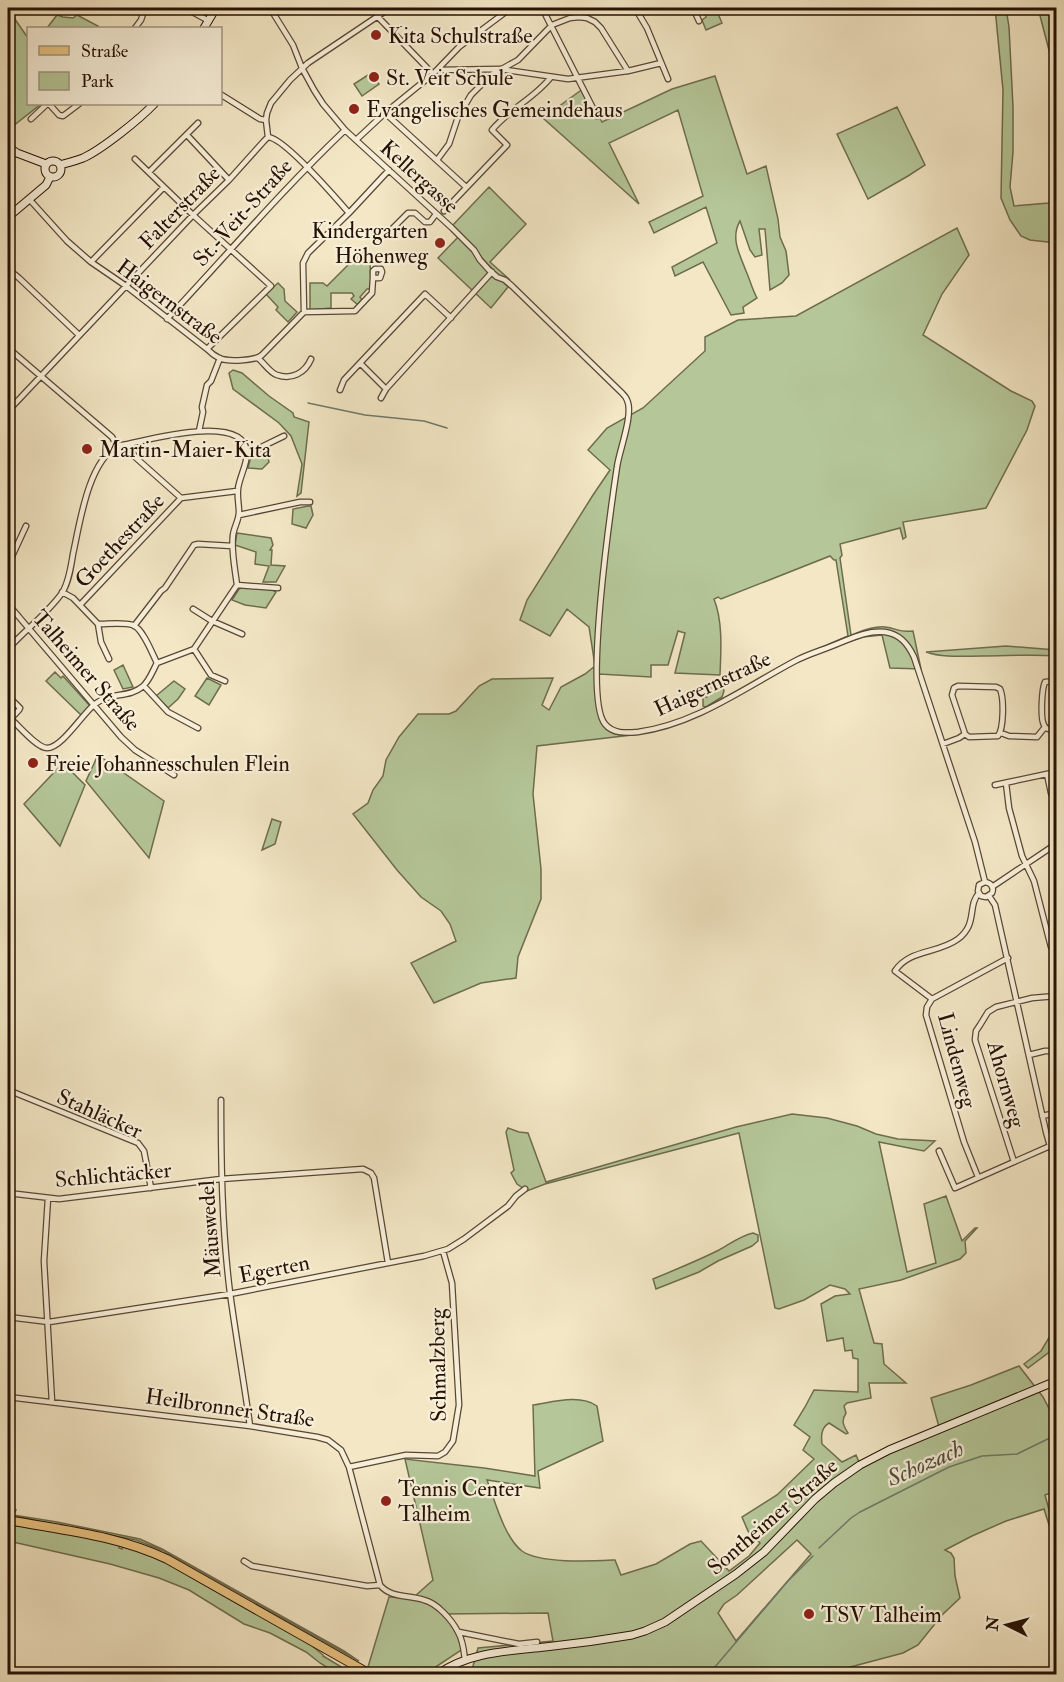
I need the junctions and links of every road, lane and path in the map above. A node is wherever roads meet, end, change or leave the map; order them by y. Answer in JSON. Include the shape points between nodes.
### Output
{"nodes":[{"id":1,"x":145,"y":8,"type":"edge"},
{"id":2,"x":185,"y":8,"type":"edge"},
{"id":3,"x":216,"y":8,"type":"edge"},
{"id":4,"x":270,"y":8,"type":"edge"},
{"id":5,"x":390,"y":8,"type":"edge"},
{"id":6,"x":511,"y":8,"type":"edge"},
{"id":7,"x":542,"y":8,"type":"edge"},
{"id":8,"x":635,"y":8,"type":"edge"},
{"id":9,"x":693,"y":8,"type":"edge"},
{"id":10,"x":378,"y":17,"type":"junction"},
{"id":11,"x":209,"y":21,"type":"junction"},
{"id":12,"x":699,"y":21,"type":"dead end"},
{"id":13,"x":552,"y":25,"type":"junction"},
{"id":14,"x":136,"y":27,"type":"edge"},
{"id":15,"x":205,"y":27,"type":"edge"},
{"id":16,"x":662,"y":63,"type":"junction"},
{"id":17,"x":302,"y":68,"type":"junction"},
{"id":18,"x":500,"y":69,"type":"junction"},
{"id":19,"x":438,"y":70,"type":"junction"},
{"id":20,"x":628,"y":71,"type":"junction"},
{"id":21,"x":433,"y":74,"type":"junction"},
{"id":22,"x":551,"y":77,"type":"junction"},
{"id":23,"x":578,"y":78,"type":"junction"},
{"id":24,"x":668,"y":79,"type":"dead end"},
{"id":25,"x":222,"y":95,"type":"edge"},
{"id":26,"x":46,"y":105,"type":"edge"},
{"id":27,"x":50,"y":105,"type":"edge"},
{"id":28,"x":78,"y":105,"type":"edge"},
{"id":29,"x":152,"y":105,"type":"edge"},
{"id":30,"x":385,"y":114,"type":"junction"},
{"id":31,"x":597,"y":116,"type":"dead end"},
{"id":32,"x":31,"y":119,"type":"dead end"},
{"id":33,"x":266,"y":120,"type":"junction"},
{"id":34,"x":198,"y":123,"type":"dead end"},
{"id":35,"x":345,"y":130,"type":"junction"},
{"id":36,"x":187,"y":135,"type":"junction"},
{"id":37,"x":268,"y":136,"type":"junction"},
{"id":38,"x":356,"y":140,"type":"junction"},
{"id":39,"x":8,"y":147,"type":"edge"},
{"id":40,"x":135,"y":159,"type":"dead end"},
{"id":41,"x":437,"y":160,"type":"junction"},
{"id":42,"x":46,"y":164,"type":"junction"},
{"id":43,"x":60,"y":165,"type":"junction"},
{"id":44,"x":306,"y":168,"type":"junction"},
{"id":45,"x":389,"y":170,"type":"junction"},
{"id":46,"x":149,"y":172,"type":"junction"},
{"id":47,"x":50,"y":177,"type":"junction"},
{"id":48,"x":229,"y":180,"type":"junction"},
{"id":49,"x":164,"y":187,"type":"junction"},
{"id":50,"x":466,"y":187,"type":"junction"},
{"id":51,"x":30,"y":200,"type":"junction"},
{"id":52,"x":444,"y":211,"type":"dead end"},
{"id":53,"x":350,"y":213,"type":"junction"},
{"id":54,"x":436,"y":214,"type":"junction"},
{"id":55,"x":193,"y":215,"type":"junction"},
{"id":56,"x":8,"y":218,"type":"edge"},
{"id":57,"x":387,"y":234,"type":"dead end"},
{"id":58,"x":231,"y":249,"type":"junction"},
{"id":59,"x":91,"y":262,"type":"junction"},
{"id":60,"x":8,"y":269,"type":"edge"},
{"id":61,"x":492,"y":272,"type":"junction"},
{"id":62,"x":373,"y":278,"type":"dead end"},
{"id":63,"x":126,"y":286,"type":"junction"},
{"id":64,"x":304,"y":312,"type":"junction"},
{"id":65,"x":451,"y":318,"type":"junction"},
{"id":66,"x":166,"y":319,"type":"junction"},
{"id":67,"x":79,"y":335,"type":"junction"},
{"id":68,"x":575,"y":346,"type":"joint"},
{"id":69,"x":8,"y":348,"type":"edge"},
{"id":70,"x":207,"y":349,"type":"junction"},
{"id":71,"x":220,"y":358,"type":"junction"},
{"id":72,"x":258,"y":358,"type":"junction"},
{"id":73,"x":310,"y":359,"type":"dead end"},
{"id":74,"x":360,"y":363,"type":"junction"},
{"id":75,"x":40,"y":376,"type":"junction"},
{"id":76,"x":386,"y":389,"type":"junction"},
{"id":77,"x":340,"y":390,"type":"dead end"},
{"id":78,"x":381,"y":398,"type":"dead end"},
{"id":79,"x":8,"y":411,"type":"edge"},
{"id":80,"x":199,"y":431,"type":"junction"},
{"id":81,"x":284,"y":436,"type":"dead end"},
{"id":82,"x":128,"y":444,"type":"junction"},
{"id":83,"x":117,"y":446,"type":"junction"},
{"id":84,"x":247,"y":454,"type":"junction"},
{"id":85,"x":237,"y":491,"type":"junction"},
{"id":86,"x":181,"y":498,"type":"junction"},
{"id":87,"x":310,"y":502,"type":"dead end"},
{"id":88,"x":239,"y":515,"type":"junction"},
{"id":89,"x":26,"y":526,"type":"dead end"},
{"id":90,"x":232,"y":546,"type":"junction"},
{"id":91,"x":8,"y":565,"type":"edge"},
{"id":92,"x":237,"y":585,"type":"junction"},
{"id":93,"x":278,"y":588,"type":"dead end"},
{"id":94,"x":62,"y":592,"type":"junction"},
{"id":95,"x":8,"y":604,"type":"edge"},
{"id":96,"x":80,"y":605,"type":"junction"},
{"id":97,"x":193,"y":609,"type":"dead end"},
{"id":98,"x":212,"y":621,"type":"junction"},
{"id":99,"x":98,"y":624,"type":"junction"},
{"id":100,"x":134,"y":626,"type":"junction"},
{"id":101,"x":28,"y":628,"type":"junction"},
{"id":102,"x":242,"y":634,"type":"dead end"},
{"id":103,"x":8,"y":649,"type":"edge"},
{"id":104,"x":194,"y":649,"type":"junction"},
{"id":105,"x":109,"y":659,"type":"dead end"},
{"id":106,"x":157,"y":663,"type":"junction"},
{"id":107,"x":225,"y":681,"type":"dead end"},
{"id":108,"x":1056,"y":681,"type":"edge"},
{"id":109,"x":144,"y":686,"type":"junction"},
{"id":110,"x":8,"y":696,"type":"edge"},
{"id":111,"x":94,"y":704,"type":"junction"},
{"id":112,"x":9,"y":720,"type":"edge"},
{"id":113,"x":198,"y":728,"type":"dead end"},
{"id":114,"x":1045,"y":728,"type":"junction"},
{"id":115,"x":1056,"y":729,"type":"edge"},
{"id":116,"x":1001,"y":733,"type":"junction"},
{"id":117,"x":964,"y":734,"type":"junction"},
{"id":118,"x":943,"y":744,"type":"junction"},
{"id":119,"x":1056,"y":772,"type":"edge"},
{"id":120,"x":1047,"y":774,"type":"junction"},
{"id":121,"x":174,"y":775,"type":"dead end"},
{"id":122,"x":1006,"y":783,"type":"junction"},
{"id":123,"x":995,"y":785,"type":"dead end"},
{"id":124,"x":1056,"y":804,"type":"edge"},
{"id":125,"x":1056,"y":844,"type":"edge"},
{"id":126,"x":1026,"y":864,"type":"junction"},
{"id":127,"x":985,"y":882,"type":"junction"},
{"id":128,"x":992,"y":887,"type":"junction"},
{"id":129,"x":979,"y":894,"type":"junction"},
{"id":130,"x":989,"y":896,"type":"junction"},
{"id":131,"x":1056,"y":949,"type":"edge"},
{"id":132,"x":1008,"y":958,"type":"junction"},
{"id":133,"x":1056,"y":996,"type":"edge"},
{"id":134,"x":932,"y":999,"type":"junction"},
{"id":135,"x":1017,"y":1003,"type":"junction"},
{"id":136,"x":1056,"y":1051,"type":"edge"},
{"id":137,"x":1029,"y":1054,"type":"junction"},
{"id":138,"x":8,"y":1090,"type":"edge"},
{"id":139,"x":221,"y":1100,"type":"dead end"},
{"id":140,"x":1056,"y":1113,"type":"edge"},
{"id":141,"x":1042,"y":1116,"type":"junction"},
{"id":142,"x":1050,"y":1146,"type":"junction"},
{"id":143,"x":939,"y":1151,"type":"dead end"},
{"id":144,"x":1056,"y":1156,"type":"edge"},
{"id":145,"x":1014,"y":1162,"type":"junction"},
{"id":146,"x":978,"y":1177,"type":"junction"},
{"id":147,"x":221,"y":1179,"type":"junction"},
{"id":148,"x":151,"y":1188,"type":"junction"},
{"id":149,"x":525,"y":1189,"type":"dead end"},
{"id":150,"x":8,"y":1193,"type":"edge"},
{"id":151,"x":48,"y":1198,"type":"junction"},
{"id":152,"x":443,"y":1251,"type":"junction"},
{"id":153,"x":388,"y":1263,"type":"junction"},
{"id":154,"x":230,"y":1294,"type":"junction"},
{"id":155,"x":8,"y":1317,"type":"edge"},
{"id":156,"x":49,"y":1322,"type":"junction"},
{"id":157,"x":1056,"y":1381,"type":"edge"},
{"id":158,"x":8,"y":1397,"type":"edge"},
{"id":159,"x":52,"y":1402,"type":"junction"},
{"id":160,"x":250,"y":1426,"type":"junction"},
{"id":161,"x":349,"y":1467,"type":"junction"},
{"id":162,"x":8,"y":1520,"type":"edge"},
{"id":163,"x":244,"y":1561,"type":"dead end"},
{"id":164,"x":380,"y":1585,"type":"junction"},
{"id":165,"x":459,"y":1632,"type":"junction"},
{"id":166,"x":537,"y":1641,"type":"dead end"},
{"id":167,"x":465,"y":1660,"type":"junction"},
{"id":168,"x":370,"y":1674,"type":"edge"},
{"id":169,"x":438,"y":1674,"type":"edge"}],
"edges":[{"from":1,"to":14,"type":"street"},
{"from":2,"to":11,"type":"street"},
{"from":3,"to":11,"type":"street"},
{"from":4,"to":17,"type":"street","name":"Kellergasse"},
{"from":5,"to":10,"type":"street"},
{"from":6,"to":19,"type":"street","via":[[459,47]]},
{"from":7,"to":13,"type":"street"},
{"from":8,"to":16,"type":"street"},
{"from":9,"to":12,"type":"street"},
{"from":10,"to":17,"type":"street"},
{"from":10,"to":21,"type":"street"},
{"from":11,"to":15,"type":"street"},
{"from":13,"to":18,"type":"street","via":[[518,60]]},
{"from":13,"to":20,"type":"street","via":[[579,17],[595,22]]},
{"from":13,"to":23,"type":"street"},
{"from":16,"to":20,"type":"street"},
{"from":16,"to":24,"type":"street"},
{"from":17,"to":33,"type":"street","via":[[271,103]]},
{"from":17,"to":35,"type":"street","name":"Kellergasse","via":[[323,104]]},
{"from":18,"to":19,"type":"street"},
{"from":18,"to":22,"type":"street"},
{"from":18,"to":41,"type":"street","via":[[471,95],[449,144]]},
{"from":19,"to":21,"type":"street"},
{"from":20,"to":23,"type":"street"},
{"from":21,"to":30,"type":"street"},
{"from":22,"to":23,"type":"street"},
{"from":22,"to":50,"type":"street","via":[[492,130],[507,145]]},
{"from":23,"to":31,"type":"street"},
{"from":25,"to":33,"type":"street"},
{"from":26,"to":32,"type":"street"},
{"from":27,"to":28,"type":"street","via":[[63,116]]},
{"from":29,"to":43,"type":"street","via":[[102,146],[85,157]]},
{"from":30,"to":38,"type":"street"},
{"from":30,"to":41,"type":"street"},
{"from":33,"to":37,"type":"street"},
{"from":34,"to":36,"type":"street"},
{"from":35,"to":38,"type":"street","name":"Kellergasse"},
{"from":35,"to":44,"type":"street","name":"St.-Veit-Straße"},
{"from":36,"to":46,"type":"street"},
{"from":36,"to":48,"type":"street"},
{"from":37,"to":44,"type":"street"},
{"from":37,"to":48,"type":"street","name":"Falterstraße"},
{"from":38,"to":45,"type":"street","name":"Kellergasse"},
{"from":39,"to":42,"type":"street"},
{"from":40,"to":46,"type":"street"},
{"from":41,"to":50,"type":"street"},
{"from":42,"to":43,"type":"street","via":[[53,161]]},
{"from":42,"to":47,"type":"street","via":[[45,171]]},
{"from":43,"to":47,"type":"street","via":[[59,174]]},
{"from":44,"to":53,"type":"street"},
{"from":44,"to":58,"type":"street","name":"St.-Veit-Straße"},
{"from":45,"to":53,"type":"street"},
{"from":45,"to":54,"type":"street","name":"Kellergasse"},
{"from":46,"to":49,"type":"street"},
{"from":47,"to":51,"type":"street"},
{"from":48,"to":55,"type":"street","name":"Falterstraße"},
{"from":49,"to":55,"type":"street"},
{"from":49,"to":59,"type":"street"},
{"from":50,"to":52,"type":"street"},
{"from":51,"to":56,"type":"street"},
{"from":51,"to":59,"type":"street","name":"Haigernstraße"},
{"from":53,"to":64,"type":"street","via":[[303,263]]},
{"from":54,"to":57,"type":"street","via":[[425,222],[415,213],[408,213]]},
{"from":54,"to":61,"type":"street","name":"Kellergasse"},
{"from":55,"to":58,"type":"street"},
{"from":55,"to":63,"type":"street","name":"Falterstraße"},
{"from":58,"to":66,"type":"street","name":"St.-Veit-Straße"},
{"from":58,"to":70,"type":"street","via":[[271,286]]},
{"from":59,"to":63,"type":"street","name":"Haigernstraße"},
{"from":60,"to":67,"type":"street"},
{"from":61,"to":65,"type":"street"},
{"from":61,"to":68,"type":"street","name":"Kellergasse"},
{"from":62,"to":64,"type":"street","via":[[372,293],[355,311]]},
{"from":63,"to":66,"type":"street","name":"Haigernstraße"},
{"from":63,"to":67,"type":"street","name":"Falterstraße"},
{"from":64,"to":72,"type":"street"},
{"from":65,"to":74,"type":"street","via":[[425,294]]},
{"from":65,"to":76,"type":"street"},
{"from":66,"to":70,"type":"street","name":"Haigernstraße"},
{"from":67,"to":75,"type":"street","name":"Falterstraße"},
{"from":68,"to":118,"type":"street","name":"Haigernstraße","via":[[622,393],[629,407],[617,464],[597,643],[599,708],[607,727],[626,733],[662,728],[726,700],[808,655],[866,634],[887,632],[903,639],[910,648]]},
{"from":69,"to":75,"type":"street"},
{"from":70,"to":71,"type":"street","name":"Haigernstraße"},
{"from":71,"to":72,"type":"street","name":"Haigernstraße"},
{"from":71,"to":80,"type":"street","via":[[207,385]]},
{"from":72,"to":73,"type":"street","via":[[276,375],[287,376],[298,375]]},
{"from":74,"to":76,"type":"street"},
{"from":74,"to":77,"type":"street"},
{"from":75,"to":79,"type":"street","name":"Falterstraße"},
{"from":75,"to":83,"type":"street","via":[[112,437]]},
{"from":76,"to":78,"type":"street"},
{"from":80,"to":82,"type":"street"},
{"from":80,"to":84,"type":"street","via":[[233,435],[240,439]]},
{"from":81,"to":84,"type":"street"},
{"from":82,"to":83,"type":"street"},
{"from":82,"to":86,"type":"street","via":[[135,457]]},
{"from":83,"to":94,"type":"street","via":[[106,455],[94,475]]},
{"from":84,"to":85,"type":"street"},
{"from":85,"to":86,"type":"street"},
{"from":85,"to":88,"type":"street"},
{"from":86,"to":96,"type":"street","name":"Goethestraße"},
{"from":87,"to":88,"type":"street"},
{"from":88,"to":90,"type":"street"},
{"from":89,"to":91,"type":"street"},
{"from":90,"to":92,"type":"street"},
{"from":90,"to":100,"type":"street","via":[[194,545]]},
{"from":92,"to":93,"type":"street"},
{"from":92,"to":98,"type":"street"},
{"from":94,"to":96,"type":"street"},
{"from":94,"to":101,"type":"street"},
{"from":95,"to":101,"type":"street","name":"Talheimer Straße"},
{"from":96,"to":99,"type":"street"},
{"from":97,"to":98,"type":"street"},
{"from":98,"to":102,"type":"street"},
{"from":98,"to":104,"type":"street"},
{"from":99,"to":100,"type":"street"},
{"from":99,"to":105,"type":"street"},
{"from":100,"to":106,"type":"street","via":[[140,629]]},
{"from":101,"to":103,"type":"street"},
{"from":101,"to":111,"type":"street","name":"Talheimer Straße"},
{"from":104,"to":106,"type":"street"},
{"from":104,"to":107,"type":"street","via":[[211,675]]},
{"from":106,"to":109,"type":"street"},
{"from":108,"to":114,"type":"street","via":[[1045,682],[1043,686]]},
{"from":109,"to":111,"type":"street"},
{"from":109,"to":113,"type":"street","via":[[168,712]]},
{"from":110,"to":112,"type":"street","via":[[20,708]]},
{"from":111,"to":112,"type":"street","via":[[56,745],[47,748]]},
{"from":111,"to":121,"type":"street","name":"Talheimer Straße","via":[[135,750]]},
{"from":114,"to":115,"type":"street"},
{"from":114,"to":116,"type":"street","via":[[1037,737]]},
{"from":116,"to":117,"type":"street","via":[[995,737]]},
{"from":116,"to":117,"type":"street","via":[[1000,689],[958,686],[952,695]]},
{"from":117,"to":118,"type":"street"},
{"from":118,"to":127,"type":"street","name":"Haigernstraße"},
{"from":119,"to":120,"type":"street"},
{"from":120,"to":122,"type":"street"},
{"from":120,"to":124,"type":"street"},
{"from":122,"to":123,"type":"street"},
{"from":122,"to":126,"type":"street","via":[[1009,808]]},
{"from":125,"to":126,"type":"street"},
{"from":126,"to":128,"type":"street"},
{"from":126,"to":131,"type":"street","via":[[1040,900],[1051,947]]},
{"from":127,"to":128,"type":"street"},
{"from":127,"to":129,"type":"street","via":[[979,885]]},
{"from":128,"to":130,"type":"street"},
{"from":129,"to":130,"type":"street"},
{"from":129,"to":134,"type":"street","via":[[968,929],[957,940],[915,955],[895,971]]},
{"from":130,"to":132,"type":"street","via":[[995,905]]},
{"from":132,"to":134,"type":"street","name":"Lindenweg"},
{"from":132,"to":135,"type":"street"},
{"from":133,"to":135,"type":"street","name":"Ahornweg"},
{"from":134,"to":146,"type":"street","name":"Lindenweg","via":[[926,1016]]},
{"from":135,"to":137,"type":"street"},
{"from":135,"to":145,"type":"street","name":"Ahornweg","via":[[988,1012],[975,1040]]},
{"from":136,"to":137,"type":"street"},
{"from":137,"to":141,"type":"street"},
{"from":138,"to":148,"type":"street","name":"Stahläcker","via":[[138,1143],[144,1151]]},
{"from":139,"to":147,"type":"street","name":"Mäuswedel"},
{"from":140,"to":141,"type":"street"},
{"from":141,"to":142,"type":"street"},
{"from":142,"to":144,"type":"street"},
{"from":142,"to":145,"type":"street"},
{"from":143,"to":146,"type":"street","via":[[955,1188]]},
{"from":145,"to":146,"type":"street"},
{"from":147,"to":148,"type":"street","name":"Schlichtäcker"},
{"from":147,"to":153,"type":"street","name":"Schlichtäcker","via":[[367,1171],[374,1178]]},
{"from":147,"to":154,"type":"street","name":"Mäuswedel"},
{"from":148,"to":151,"type":"street","name":"Schlichtäcker"},
{"from":149,"to":152,"type":"street","name":"Egerten","via":[[508,1206]]},
{"from":150,"to":151,"type":"street","name":"Schlichtäcker"},
{"from":151,"to":156,"type":"street","via":[[44,1260]]},
{"from":152,"to":153,"type":"street","name":"Egerten"},
{"from":152,"to":161,"type":"street","name":"Schmalzberg","via":[[452,1283],[458,1394],[453,1441],[438,1456],[406,1455]]},
{"from":153,"to":154,"type":"street","name":"Egerten"},
{"from":154,"to":156,"type":"street","name":"Egerten"},
{"from":154,"to":160,"type":"street","name":"Mäuswedel"},
{"from":155,"to":156,"type":"street","name":"Egerten"},
{"from":156,"to":159,"type":"street"},
{"from":157,"to":167,"type":"street","name":"Sontheimer Straße","via":[[860,1465],[815,1499],[764,1552],[665,1622],[632,1635]]},
{"from":158,"to":159,"type":"street","name":"Heilbronner Straße"},
{"from":159,"to":160,"type":"street","name":"Heilbronner Straße"},
{"from":160,"to":161,"type":"street","name":"Heilbronner Straße","via":[[328,1440],[341,1450]]},
{"from":161,"to":164,"type":"street","name":"Heilbronner Straße"},
{"from":162,"to":168,"type":"main road","via":[[148,1549]]},
{"from":163,"to":164,"type":"street","via":[[297,1574]]},
{"from":164,"to":165,"type":"street","via":[[391,1594],[426,1600],[447,1616]]},
{"from":165,"to":166,"type":"street","via":[[519,1644]]},
{"from":165,"to":167,"type":"street"},
{"from":167,"to":169,"type":"street","name":"Sontheimer Straße"}]}
